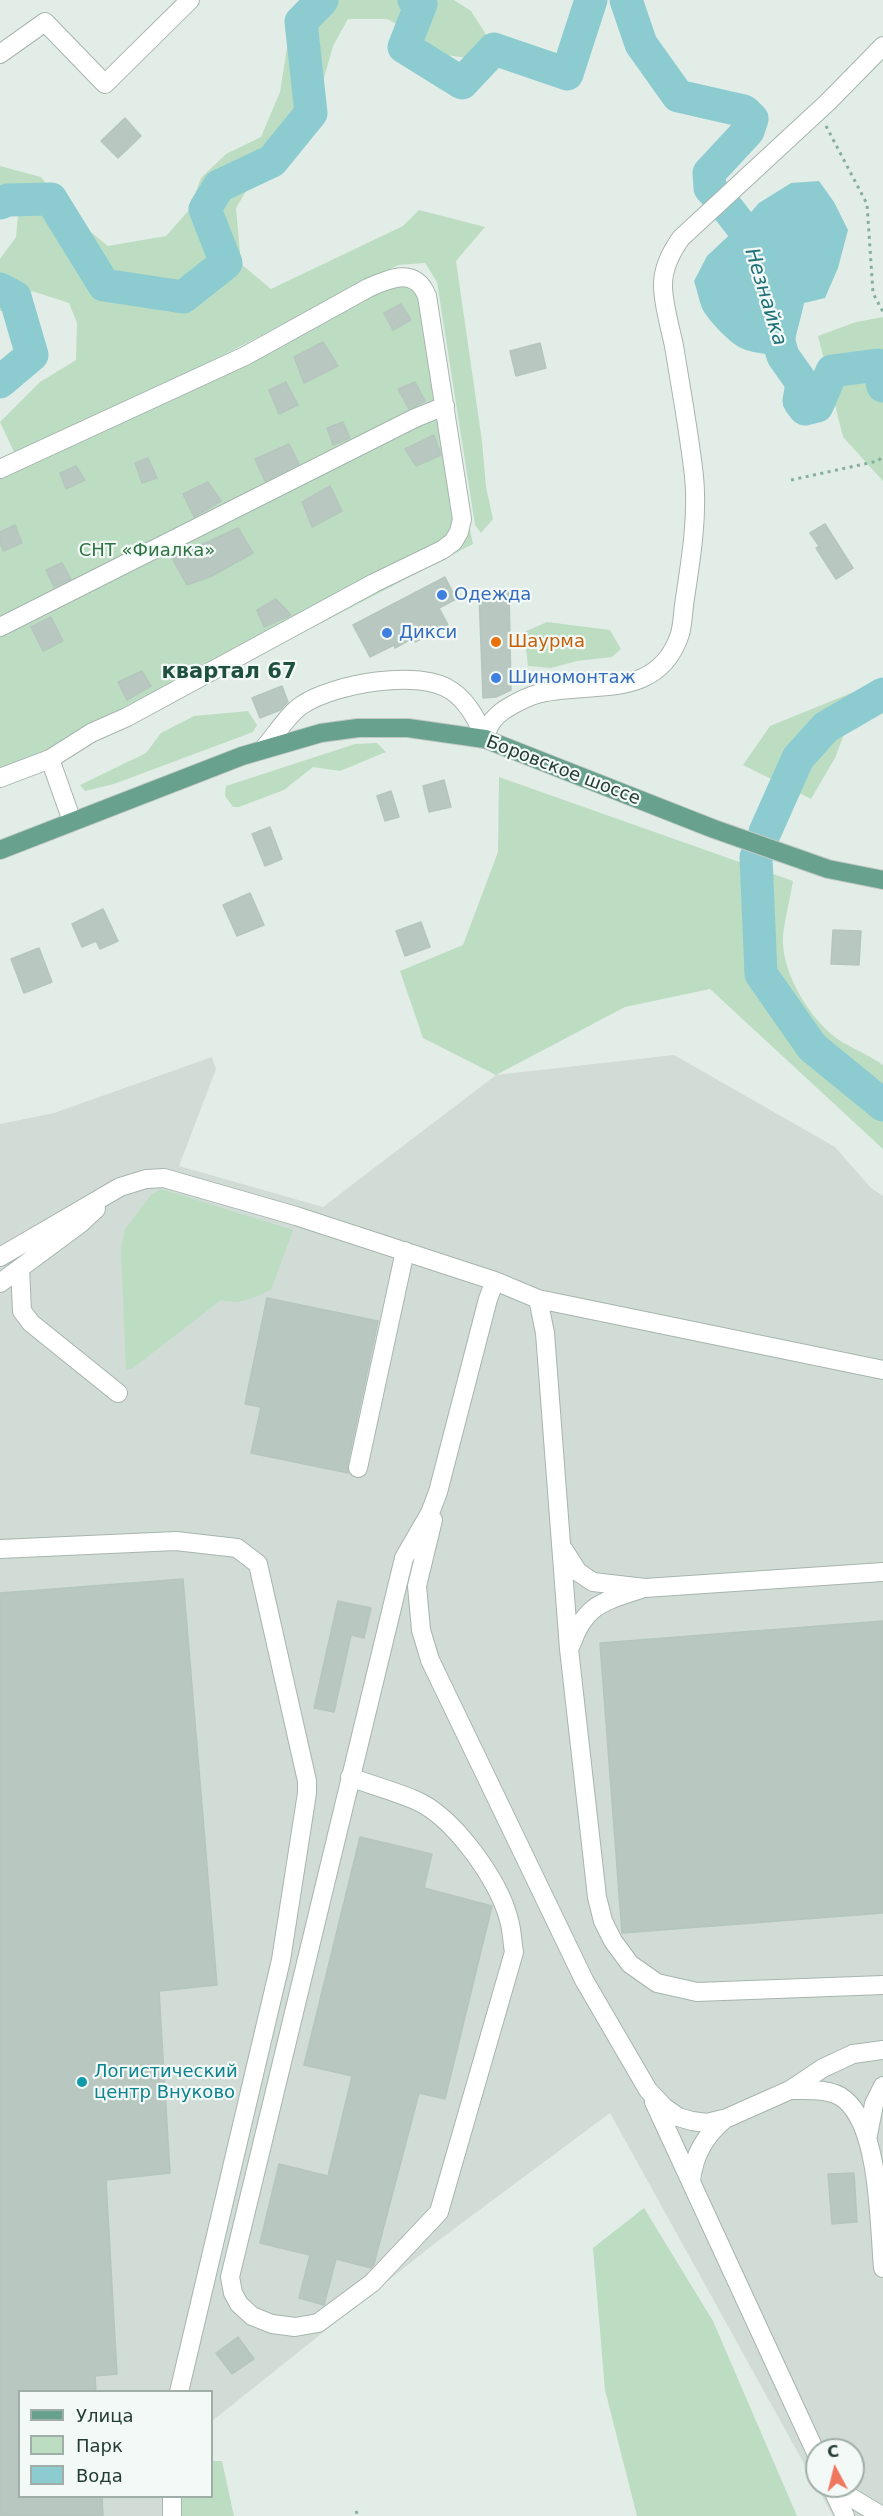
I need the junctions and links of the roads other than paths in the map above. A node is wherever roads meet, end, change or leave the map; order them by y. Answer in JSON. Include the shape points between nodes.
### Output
{"nodes":[{"id":1,"x":190,"y":0,"type":"edge"},
{"id":2,"x":883,"y":46,"type":"edge"},
{"id":3,"x":0,"y":54,"type":"edge"},
{"id":4,"x":445,"y":406,"type":"junction"},
{"id":5,"x":0,"y":468,"type":"edge"},
{"id":6,"x":0,"y":627,"type":"edge"},
{"id":7,"x":485,"y":739,"type":"junction"},
{"id":8,"x":263,"y":749,"type":"junction"},
{"id":9,"x":50,"y":759,"type":"junction"},
{"id":10,"x":0,"y":778,"type":"edge"},
{"id":11,"x":72,"y":821,"type":"junction"},
{"id":12,"x":0,"y":850,"type":"edge"},
{"id":13,"x":883,"y":880,"type":"edge"},
{"id":14,"x":120,"y":1187,"type":"junction"},
{"id":15,"x":405,"y":1251,"type":"junction"},
{"id":16,"x":0,"y":1257,"type":"edge"},
{"id":17,"x":20,"y":1268,"type":"junction"},
{"id":18,"x":495,"y":1281,"type":"junction"},
{"id":19,"x":0,"y":1283,"type":"edge"},
{"id":20,"x":538,"y":1299,"type":"junction"},
{"id":21,"x":883,"y":1370,"type":"edge"},
{"id":22,"x":118,"y":1393,"type":"dead end"},
{"id":23,"x":358,"y":1468,"type":"dead end"},
{"id":24,"x":438,"y":1492,"type":"junction"},
{"id":25,"x":0,"y":1549,"type":"edge"},
{"id":26,"x":563,"y":1549,"type":"junction"},
{"id":27,"x":883,"y":1572,"type":"edge"},
{"id":28,"x":645,"y":1588,"type":"junction"},
{"id":29,"x":569,"y":1649,"type":"junction"},
{"id":30,"x":350,"y":1777,"type":"junction"},
{"id":31,"x":883,"y":1985,"type":"edge"},
{"id":32,"x":883,"y":2050,"type":"edge"},
{"id":33,"x":883,"y":2086,"type":"edge"},
{"id":34,"x":648,"y":2090,"type":"junction"},
{"id":35,"x":790,"y":2090,"type":"junction"},
{"id":36,"x":727,"y":2118,"type":"junction"},
{"id":37,"x":867,"y":2135,"type":"junction"},
{"id":38,"x":690,"y":2181,"type":"junction"},
{"id":39,"x":883,"y":2268,"type":"edge"},
{"id":40,"x":179,"y":2390,"type":"edge"},
{"id":41,"x":809,"y":2438,"type":"edge"},
{"id":42,"x":172,"y":2498,"type":"edge"},
{"id":43,"x":837,"y":2498,"type":"edge"},
{"id":44,"x":851,"y":2498,"type":"edge"},
{"id":45,"x":172,"y":2516,"type":"edge"},
{"id":46,"x":845,"y":2516,"type":"edge"},
{"id":47,"x":882,"y":2516,"type":"edge"}],
"edges":[{"from":1,"to":3,"type":"street","via":[[105,84],[45,22]]},
{"from":2,"to":7,"type":"street","via":[[681,238],[669,258],[663,287],[683,397],[695,502],[680,633],[672,652],[652,674],[616,687],[551,691],[522,700],[491,721]]},
{"from":4,"to":5,"type":"street","via":[[427,296],[422,284],[403,277],[368,288],[245,356]]},
{"from":4,"to":6,"type":"street"},
{"from":4,"to":9,"type":"street","via":[[462,519],[453,542],[91,733]]},
{"from":7,"to":8,"type":"main road","name":"Боровское шоссе","via":[[408,728],[358,728]]},
{"from":7,"to":8,"type":"street","via":[[474,715],[450,689],[398,679],[346,688],[312,699],[294,712]]},
{"from":7,"to":13,"type":"main road","name":"Боровское шоссе","via":[[714,829],[828,869]]},
{"from":8,"to":11,"type":"main road","name":"Боровское шоссе"},
{"from":9,"to":10,"type":"street"},
{"from":9,"to":11,"type":"street"},
{"from":11,"to":12,"type":"main road","name":"Боровское шоссе"},
{"from":14,"to":15,"type":"street","via":[[146,1179],[164,1179]]},
{"from":14,"to":16,"type":"street"},
{"from":14,"to":17,"type":"street","via":[[81,1224]]},
{"from":15,"to":18,"type":"street"},
{"from":15,"to":23,"type":"street"},
{"from":17,"to":19,"type":"street"},
{"from":17,"to":22,"type":"street","via":[[22,1311],[31,1323]]},
{"from":18,"to":20,"type":"street"},
{"from":18,"to":24,"type":"street"},
{"from":20,"to":21,"type":"street"},
{"from":20,"to":26,"type":"street","via":[[545,1333]]},
{"from":24,"to":30,"type":"street","via":[[404,1558]]},
{"from":24,"to":34,"type":"street","via":[[417,1586],[421,1630],[430,1660],[584,1980]]},
{"from":25,"to":40,"type":"street","via":[[176,1541],[237,1548],[248,1555],[258,1564],[307,1781],[281,1959]]},
{"from":26,"to":28,"type":"street","via":[[578,1572],[593,1582]]},
{"from":26,"to":29,"type":"street"},
{"from":27,"to":28,"type":"street"},
{"from":28,"to":29,"type":"street","via":[[594,1607],[583,1618]]},
{"from":29,"to":31,"type":"street","via":[[597,1897],[603,1921],[630,1964],[657,1983],[697,1992]]},
{"from":30,"to":30,"type":"street","via":[[417,1800],[468,1846],[495,1886],[509,1919],[514,1952],[439,2212],[372,2283],[318,2323],[295,2327],[252,2316],[239,2304],[230,2277]]},
{"from":32,"to":35,"type":"street","via":[[853,2054],[823,2067]]},
{"from":33,"to":37,"type":"street"},
{"from":34,"to":36,"type":"street","via":[[678,2117],[707,2123]]},
{"from":34,"to":38,"type":"street"},
{"from":35,"to":36,"type":"street"},
{"from":35,"to":37,"type":"street","via":[[821,2091],[843,2098],[858,2115]]},
{"from":36,"to":38,"type":"street","via":[[702,2143]]},
{"from":37,"to":39,"type":"street"},
{"from":38,"to":41,"type":"street"},
{"from":42,"to":45,"type":"street"},
{"from":43,"to":46,"type":"street"},
{"from":44,"to":47,"type":"street"}]}
